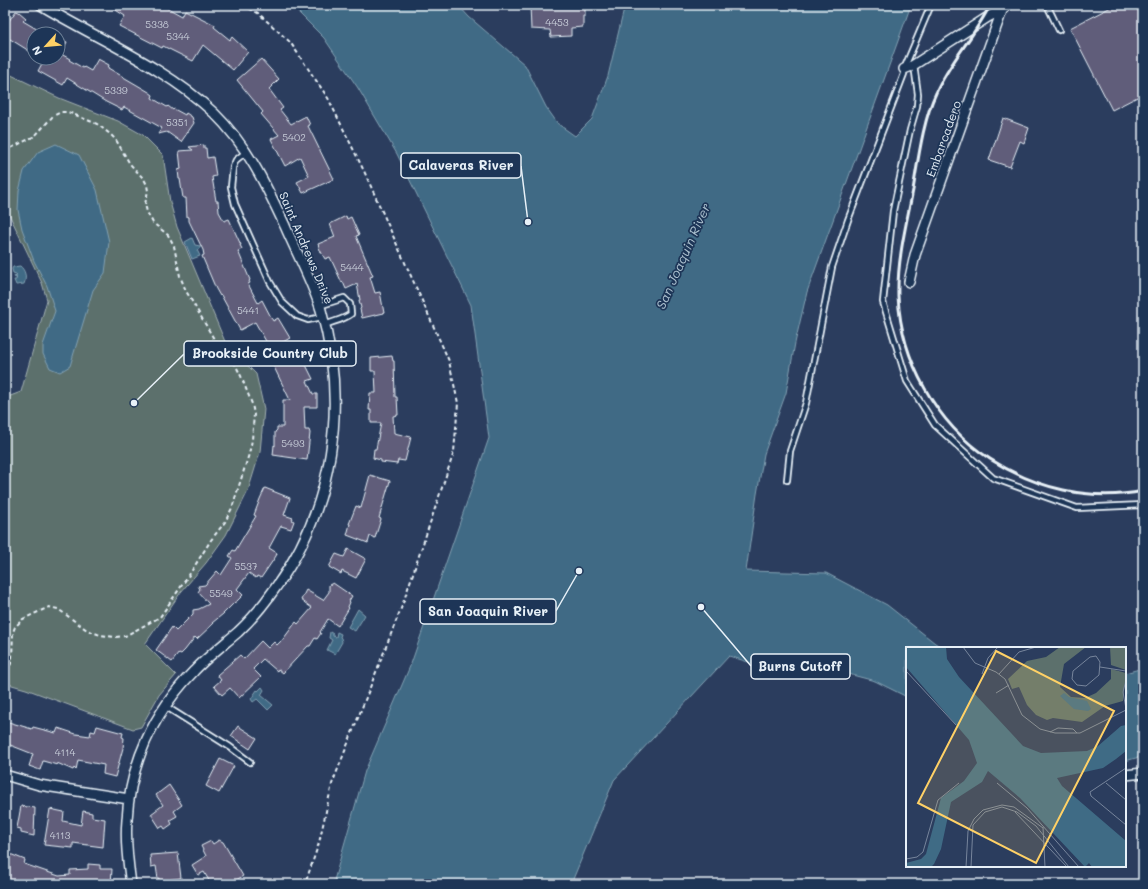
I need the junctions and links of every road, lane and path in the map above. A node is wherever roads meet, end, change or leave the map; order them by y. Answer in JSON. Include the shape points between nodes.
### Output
{"nodes":[{"id":1,"x":41,"y":5,"type":"edge"},
{"id":2,"x":243,"y":5,"type":"edge"},
{"id":3,"x":931,"y":5,"type":"edge"},
{"id":4,"x":1048,"y":5,"type":"edge"},
{"id":5,"x":1006,"y":6,"type":"edge"},
{"id":6,"x":1059,"y":30,"type":"dead end"},
{"id":7,"x":914,"y":65,"type":"junction"},
{"id":8,"x":904,"y":69,"type":"junction"},
{"id":9,"x":5,"y":151,"type":"edge"},
{"id":10,"x":246,"y":152,"type":"junction"},
{"id":11,"x":909,"y":282,"type":"dead end"},
{"id":12,"x":319,"y":306,"type":"junction"},
{"id":13,"x":323,"y":321,"type":"junction"},
{"id":14,"x":787,"y":480,"type":"dead end"},
{"id":15,"x":1143,"y":505,"type":"edge"},
{"id":16,"x":5,"y":673,"type":"edge"},
{"id":17,"x":165,"y":706,"type":"junction"},
{"id":18,"x":250,"y":762,"type":"dead end"},
{"id":19,"x":1143,"y":773,"type":"edge"},
{"id":20,"x":5,"y":775,"type":"edge"},
{"id":21,"x":1126,"y":775,"type":"edge"},
{"id":22,"x":129,"y":798,"type":"junction"},
{"id":23,"x":131,"y":884,"type":"edge"},
{"id":24,"x":305,"y":884,"type":"edge"}],
"edges":[{"from":1,"to":10,"type":"street","name":"Saint Andrews Drive","via":[[178,84],[216,116]]},
{"from":2,"to":24,"type":"path","via":[[258,13],[290,42],[328,98],[364,171],[448,361],[458,403],[454,452],[402,606],[332,784],[319,843]]},
{"from":3,"to":8,"type":"lane"},
{"from":4,"to":6,"type":"lane"},
{"from":5,"to":7,"type":"street"},
{"from":5,"to":11,"type":"street","name":"Embarcadero","via":[[915,255]]},
{"from":7,"to":8,"type":"street"},
{"from":7,"to":15,"type":"lane","via":[[917,106],[893,211],[883,302],[907,381],[935,425],[993,478],[1077,508]]},
{"from":8,"to":14,"type":"lane","via":[[832,267],[806,403],[790,451]]},
{"from":9,"to":16,"type":"path","via":[[35,136],[53,116],[61,112],[68,112],[97,124],[116,140],[130,164],[144,179],[148,191],[145,204],[147,212],[153,223],[171,240],[186,292],[214,339],[242,376],[254,414],[250,447],[232,508],[160,617],[124,636],[115,637],[87,630],[58,609],[49,607],[23,619],[15,627],[10,667]]},
{"from":10,"to":12,"type":"street","name":"Saint Andrews Drive","via":[[270,193]]},
{"from":10,"to":13,"type":"lane","via":[[233,166],[231,187],[235,204],[270,282],[282,302],[298,316]]},
{"from":12,"to":13,"type":"street","name":"Saint Andrews Drive"},
{"from":12,"to":13,"type":"lane","via":[[344,298],[350,304],[351,314],[344,319]]},
{"from":13,"to":17,"type":"street","name":"Saint Andrews Drive","via":[[331,356],[335,411],[329,466],[315,514],[292,564],[260,609],[195,669]]},
{"from":17,"to":18,"type":"lane"},
{"from":17,"to":22,"type":"street","name":"Saint Andrews Drive","via":[[142,749]]},
{"from":19,"to":21,"type":"street"},
{"from":20,"to":22,"type":"street","via":[[39,785]]},
{"from":22,"to":23,"type":"street","name":"Saint Andrews Drive","via":[[126,821]]}]}
